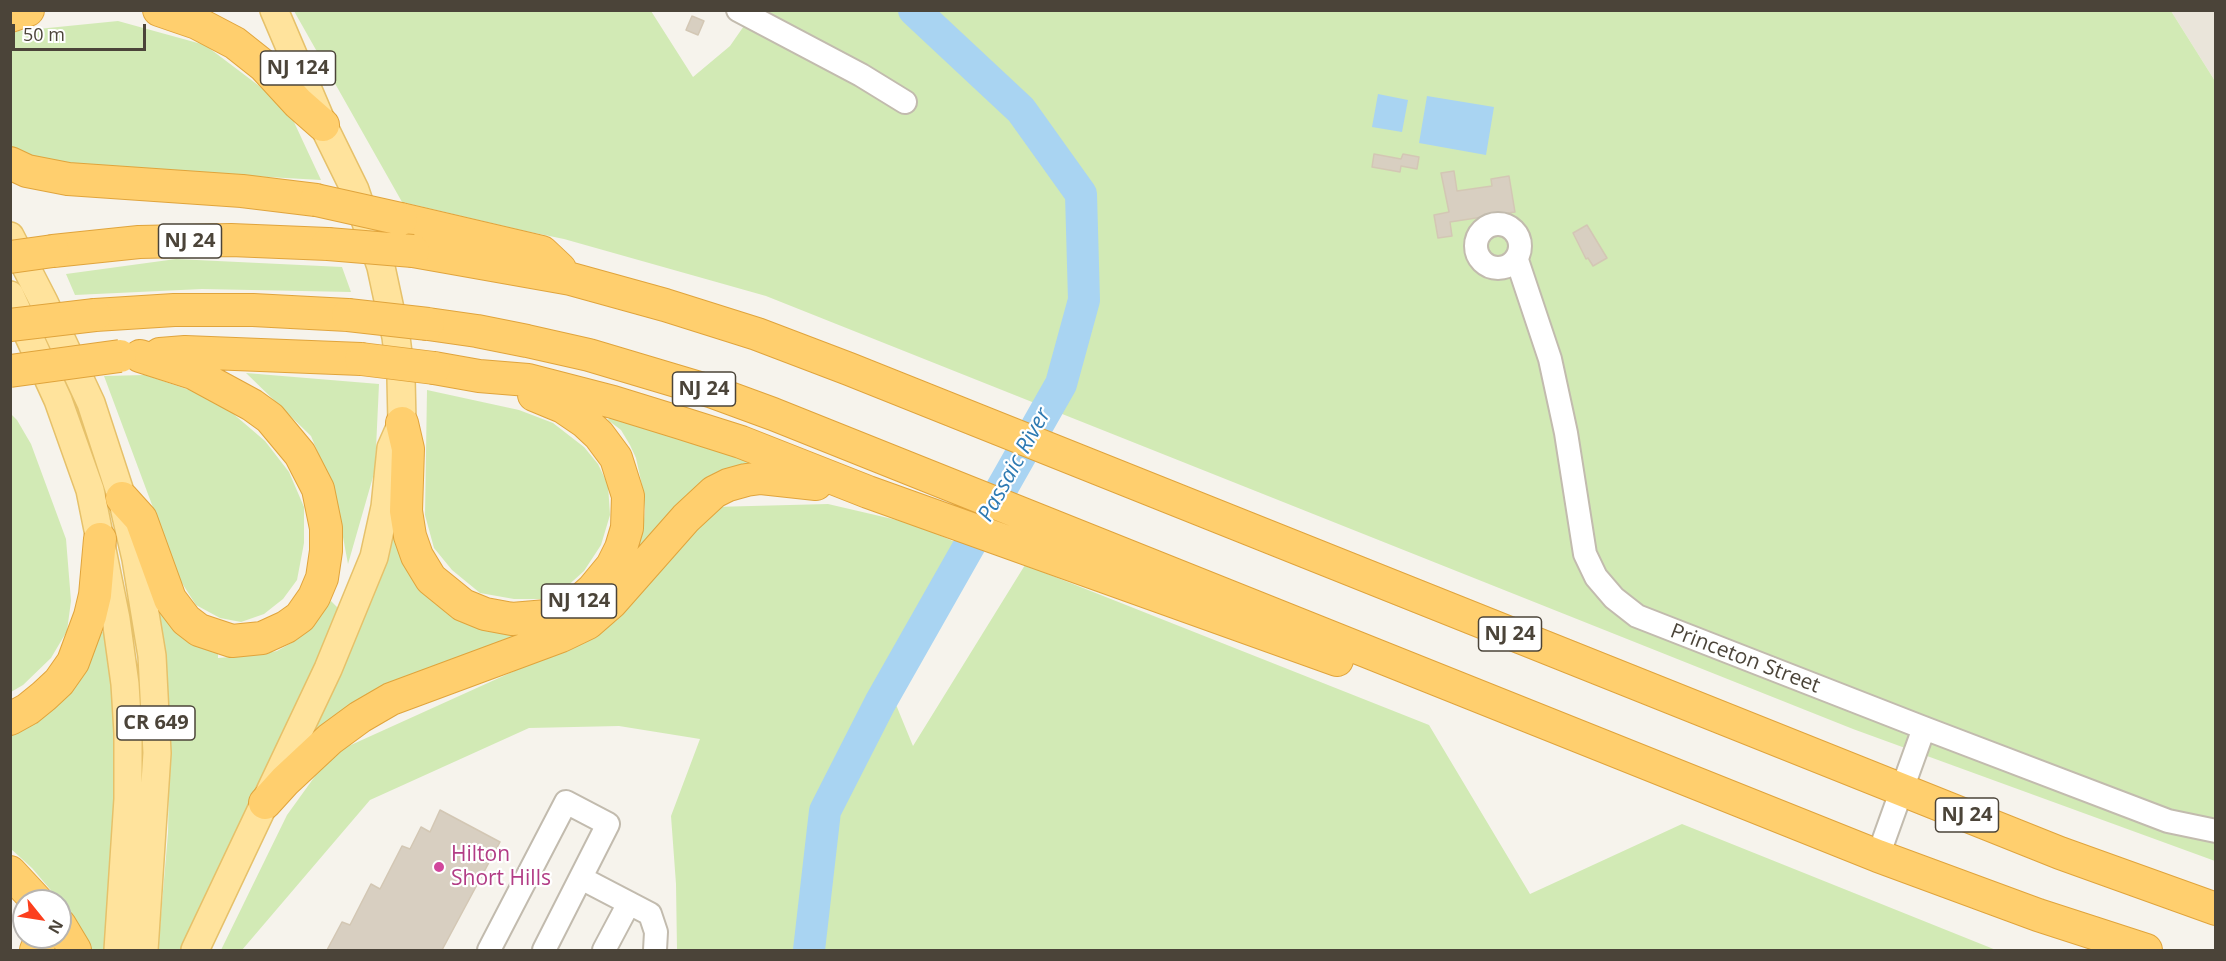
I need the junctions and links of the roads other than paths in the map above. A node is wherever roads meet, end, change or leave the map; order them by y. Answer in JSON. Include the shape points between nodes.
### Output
{"nodes":[{"id":1,"x":28,"y":10,"type":"edge"},
{"id":2,"x":159,"y":10,"type":"edge"},
{"id":3,"x":274,"y":10,"type":"edge"},
{"id":4,"x":738,"y":10,"type":"edge"},
{"id":5,"x":10,"y":16,"type":"edge"},
{"id":6,"x":905,"y":102,"type":"dead end"},
{"id":7,"x":323,"y":125,"type":"junction"},
{"id":8,"x":10,"y":163,"type":"edge"},
{"id":9,"x":10,"y":236,"type":"edge"},
{"id":10,"x":10,"y":257,"type":"edge"},
{"id":11,"x":1516,"y":260,"type":"dead end"},
{"id":12,"x":571,"y":279,"type":"junction"},
{"id":13,"x":10,"y":295,"type":"edge"},
{"id":14,"x":10,"y":325,"type":"edge"},
{"id":15,"x":130,"y":356,"type":"junction"},
{"id":16,"x":10,"y":371,"type":"edge"},
{"id":17,"x":479,"y":376,"type":"junction"},
{"id":18,"x":402,"y":423,"type":"junction"},
{"id":19,"x":868,"y":492,"type":"junction"},
{"id":20,"x":122,"y":498,"type":"junction"},
{"id":21,"x":1030,"y":533,"type":"junction"},
{"id":22,"x":100,"y":539,"type":"junction"},
{"id":23,"x":10,"y":719,"type":"edge"},
{"id":24,"x":1924,"y":728,"type":"junction"},
{"id":25,"x":1903,"y":790,"type":"junction"},
{"id":26,"x":266,"y":803,"type":"junction"},
{"id":27,"x":2216,"y":831,"type":"edge"},
{"id":28,"x":1878,"y":856,"type":"junction"},
{"id":29,"x":10,"y":872,"type":"edge"},
{"id":30,"x":581,"y":878,"type":"junction"},
{"id":31,"x":26,"y":889,"type":"edge"},
{"id":32,"x":629,"y":903,"type":"junction"},
{"id":33,"x":2216,"y":909,"type":"edge"},
{"id":34,"x":118,"y":951,"type":"edge"},
{"id":35,"x":144,"y":951,"type":"edge"},
{"id":36,"x":195,"y":951,"type":"edge"},
{"id":37,"x":489,"y":951,"type":"edge"},
{"id":38,"x":544,"y":951,"type":"edge"},
{"id":39,"x":604,"y":951,"type":"edge"},
{"id":40,"x":655,"y":951,"type":"edge"},
{"id":41,"x":2146,"y":951,"type":"edge"}],
"edges":[{"from":1,"to":5,"type":"highway"},
{"from":2,"to":7,"type":"highway","via":[[197,23],[235,43]]},
{"from":3,"to":7,"type":"main road","number":"NJ 124"},
{"from":4,"to":6,"type":"street"},
{"from":7,"to":18,"type":"main road","number":"NJ 124","via":[[355,190],[381,267],[396,337]]},
{"from":8,"to":12,"type":"highway","bridge":true,"via":[[27,171],[68,179],[316,200],[542,252]]},
{"from":9,"to":20,"type":"main road","number":"CR 649","via":[[90,403]]},
{"from":10,"to":12,"type":"highway","number":"NJ 24","bridge":true,"via":[[139,242],[231,240],[413,251]]},
{"from":11,"to":24,"type":"street","name":"Princeton Street","via":[[1550,359],[1585,554],[1608,591],[1637,616]]},
{"from":12,"to":25,"type":"highway","number":"NJ 24","via":[[758,334]]},
{"from":13,"to":22,"type":"main road","number":"CR 649","via":[[75,444]]},
{"from":14,"to":21,"type":"highway","number":"NJ 24","bridge":true,"via":[[94,315],[208,310],[348,315],[527,341],[713,392],[969,493]]},
{"from":15,"to":16,"type":"highway","number":"NJ 124","bridge":true},
{"from":15,"to":17,"type":"highway","number":"NJ 124","bridge":true,"via":[[185,352],[314,355]]},
{"from":15,"to":20,"type":"highway","via":[[194,373],[252,405],[270,418],[300,454],[318,489],[326,528],[327,551],[314,597],[300,617],[262,638],[232,641],[199,630],[170,599],[141,519]]},
{"from":17,"to":18,"type":"highway","number":"NJ 124","via":[[563,407],[599,435],[618,464],[628,496],[625,538],[612,566],[582,599],[547,616],[505,618],[463,605],[431,579],[410,536],[406,511],[408,449]]},
{"from":17,"to":19,"type":"highway","via":[[528,380],[613,402],[741,442]]},
{"from":18,"to":26,"type":"main road","via":[[391,448],[385,507],[374,557]]},
{"from":19,"to":21,"type":"highway","via":[[956,523]]},
{"from":19,"to":26,"type":"highway","via":[[776,479],[746,480],[714,492],[588,623],[383,704],[330,739]]},
{"from":20,"to":35,"type":"main road","number":"CR 649","via":[[147,617],[156,721],[156,785]]},
{"from":21,"to":28,"type":"highway","number":"NJ 24","via":[[1406,667]]},
{"from":22,"to":23,"type":"highway","via":[[95,595],[73,662],[44,696]]},
{"from":22,"to":34,"type":"main road","number":"CR 649","via":[[116,619],[128,733],[128,799]]},
{"from":24,"to":25,"type":"street"},
{"from":24,"to":27,"type":"street","name":"Princeton Street","via":[[2168,821]]},
{"from":25,"to":28,"type":"street"},
{"from":25,"to":33,"type":"highway","number":"NJ 24","via":[[2060,853]]},
{"from":26,"to":36,"type":"main road"},
{"from":28,"to":41,"type":"highway","number":"NJ 24"},
{"from":29,"to":31,"type":"highway"},
{"from":30,"to":32,"type":"street"},
{"from":30,"to":37,"type":"street","via":[[608,825],[566,802]]},
{"from":30,"to":38,"type":"street"},
{"from":32,"to":39,"type":"street"},
{"from":32,"to":40,"type":"street","via":[[650,914],[656,932]]}]}
